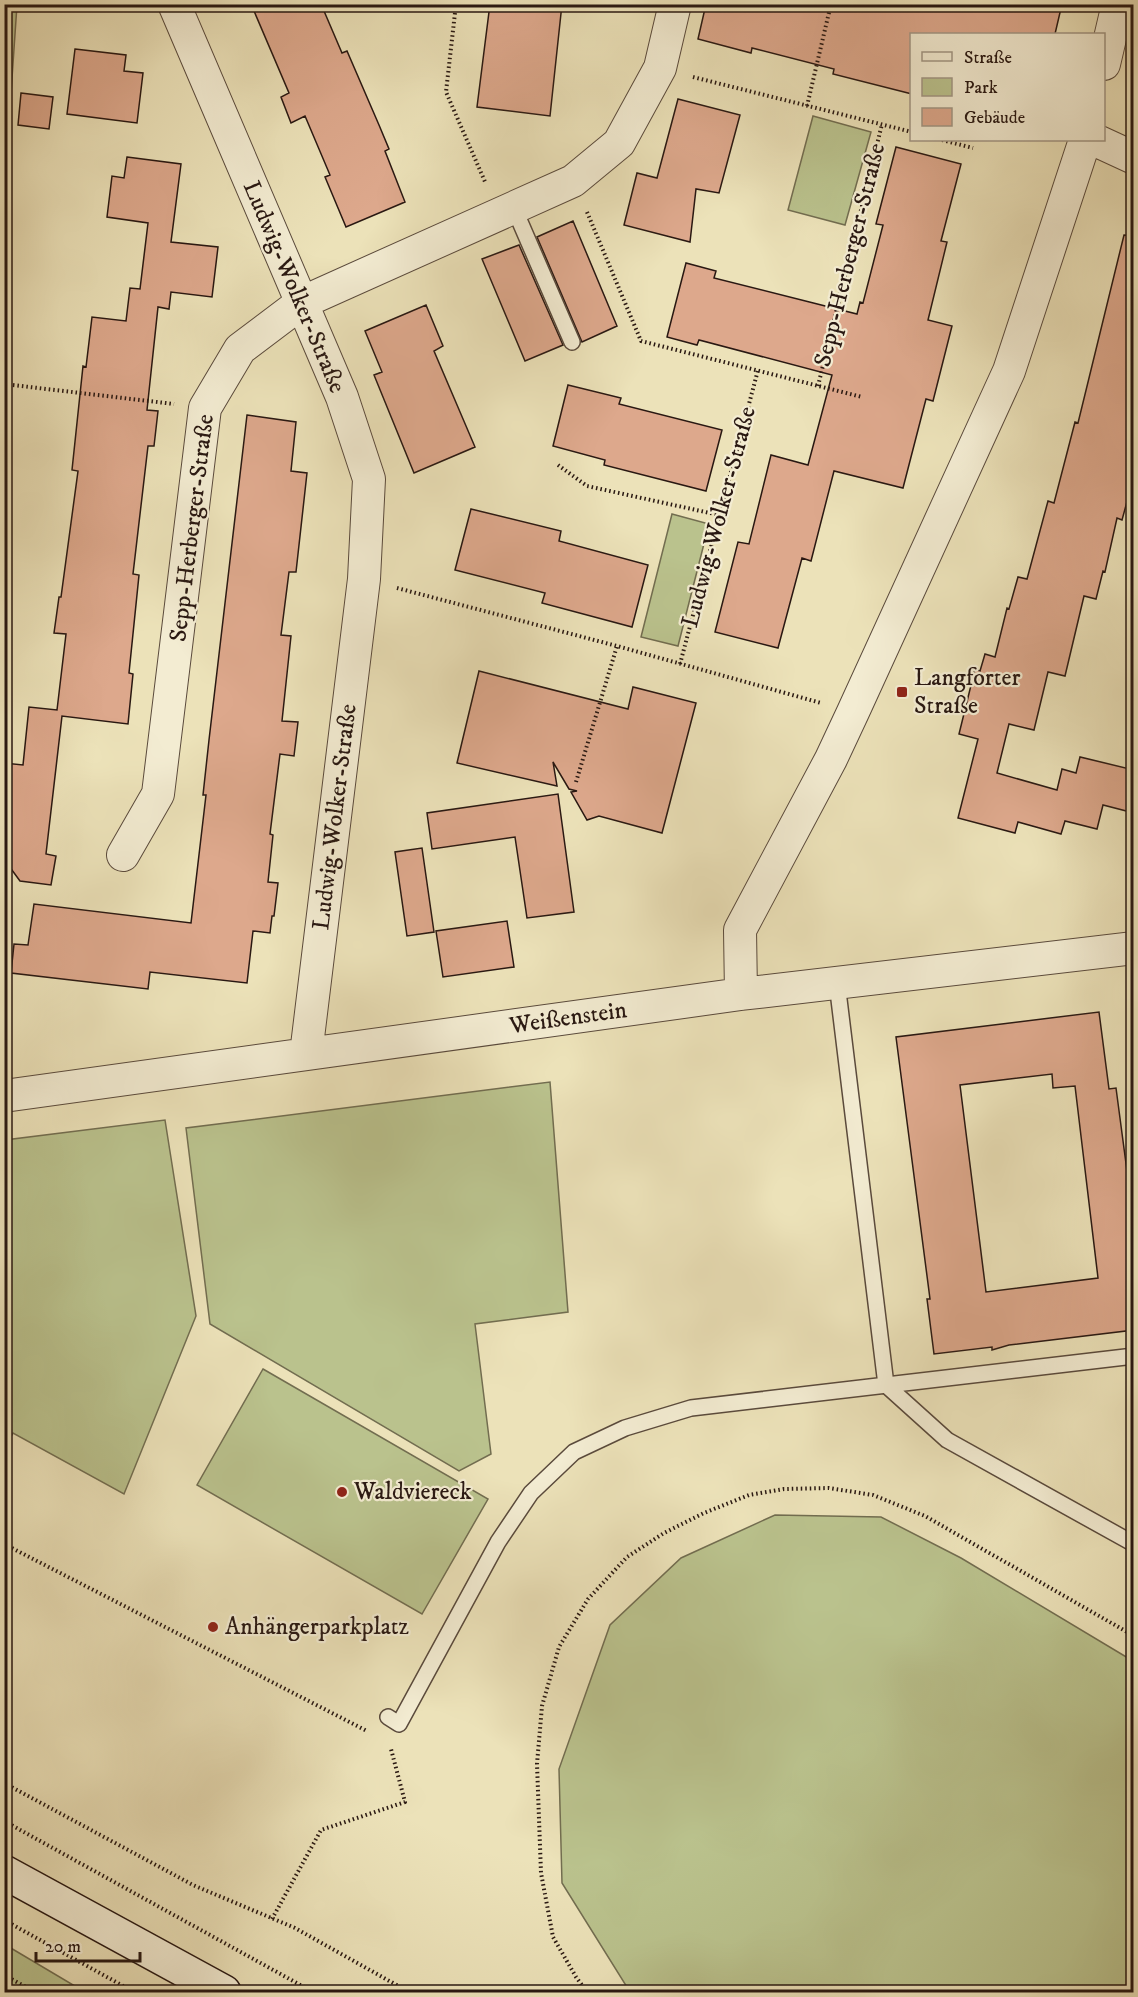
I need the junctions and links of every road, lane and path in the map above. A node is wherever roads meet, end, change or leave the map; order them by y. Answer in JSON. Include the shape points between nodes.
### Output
{"nodes":[{"id":1,"x":174,"y":4,"type":"edge"},
{"id":2,"x":456,"y":4,"type":"edge"},
{"id":3,"x":675,"y":4,"type":"edge"},
{"id":4,"x":831,"y":4,"type":"edge"},
{"id":5,"x":1118,"y":4,"type":"edge"},
{"id":6,"x":1105,"y":60,"type":"edge"},
{"id":7,"x":660,"y":68,"type":"junction"},
{"id":8,"x":807,"y":106,"type":"junction"},
{"id":9,"x":882,"y":124,"type":"junction"},
{"id":10,"x":910,"y":131,"type":"edge"},
{"id":11,"x":946,"y":141,"type":"edge"},
{"id":12,"x":1085,"y":141,"type":"edge"},
{"id":13,"x":1097,"y":141,"type":"edge"},
{"id":14,"x":973,"y":148,"type":"dead end"},
{"id":15,"x":1134,"y":158,"type":"edge"},
{"id":16,"x":573,"y":181,"type":"junction"},
{"id":17,"x":506,"y":211,"type":"junction"},
{"id":18,"x":301,"y":303,"type":"junction"},
{"id":19,"x":572,"y":342,"type":"dead end"},
{"id":20,"x":758,"y":370,"type":"junction"},
{"id":21,"x":4,"y":384,"type":"edge"},
{"id":22,"x":818,"y":386,"type":"junction"},
{"id":23,"x":862,"y":397,"type":"dead end"},
{"id":24,"x":205,"y":408,"type":"junction"},
{"id":25,"x":558,"y":465,"type":"dead end"},
{"id":26,"x":719,"y":516,"type":"junction"},
{"id":27,"x":364,"y":579,"type":"junction"},
{"id":28,"x":617,"y":646,"type":"junction"},
{"id":29,"x":680,"y":664,"type":"junction"},
{"id":30,"x":853,"y":712,"type":"junction"},
{"id":31,"x":576,"y":782,"type":"dead end"},
{"id":32,"x":123,"y":855,"type":"dead end"},
{"id":33,"x":1134,"y":948,"type":"edge"},
{"id":34,"x":837,"y":983,"type":"junction"},
{"id":35,"x":741,"y":994,"type":"junction"},
{"id":36,"x":306,"y":1054,"type":"junction"},
{"id":37,"x":4,"y":1096,"type":"edge"},
{"id":38,"x":1134,"y":1356,"type":"edge"},
{"id":39,"x":886,"y":1385,"type":"junction"},
{"id":40,"x":4,"y":1544,"type":"edge"},
{"id":41,"x":1134,"y":1544,"type":"edge"},
{"id":42,"x":1134,"y":1636,"type":"edge"},
{"id":43,"x":388,"y":1717,"type":"dead end"},
{"id":44,"x":369,"y":1732,"type":"dead end"},
{"id":45,"x":390,"y":1743,"type":"dead end"},
{"id":46,"x":4,"y":1783,"type":"edge"},
{"id":47,"x":4,"y":1821,"type":"edge"},
{"id":48,"x":4,"y":1872,"type":"edge"},
{"id":49,"x":272,"y":1919,"type":"junction"},
{"id":50,"x":4,"y":1920,"type":"edge"},
{"id":51,"x":4,"y":1976,"type":"edge"},
{"id":52,"x":35,"y":1992,"type":"edge"},
{"id":53,"x":134,"y":1992,"type":"edge"},
{"id":54,"x":224,"y":1992,"type":"edge"},
{"id":55,"x":313,"y":1992,"type":"edge"},
{"id":56,"x":409,"y":1992,"type":"edge"},
{"id":57,"x":587,"y":1992,"type":"edge"}],
"edges":[{"from":1,"to":18,"type":"street","name":"Ludwig-Wolker-Straße"},
{"from":2,"to":17,"type":"path","via":[[446,92]]},
{"from":3,"to":7,"type":"street","name":"Sepp-Herberger-Straße"},
{"from":4,"to":8,"type":"path"},
{"from":5,"to":6,"type":"street"},
{"from":7,"to":8,"type":"path"},
{"from":7,"to":16,"type":"street","name":"Sepp-Herberger-Straße","via":[[619,143]]},
{"from":8,"to":9,"type":"path"},
{"from":9,"to":10,"type":"path"},
{"from":9,"to":22,"type":"path","name":"Sepp-Herberger-Straße"},
{"from":11,"to":14,"type":"path"},
{"from":12,"to":30,"type":"street","via":[[1009,371]]},
{"from":13,"to":15,"type":"street"},
{"from":16,"to":17,"type":"street","name":"Sepp-Herberger-Straße"},
{"from":16,"to":20,"type":"path","name":"Sepp-Herberger-Straße","via":[[641,341]]},
{"from":17,"to":18,"type":"street","name":"Sepp-Herberger-Straße"},
{"from":17,"to":19,"type":"lane"},
{"from":18,"to":24,"type":"street","name":"Sepp-Herberger-Straße","via":[[240,349]]},
{"from":18,"to":27,"type":"street","name":"Ludwig-Wolker-Straße","via":[[342,397],[369,479]]},
{"from":20,"to":22,"type":"path","name":"Sepp-Herberger-Straße"},
{"from":20,"to":26,"type":"path","name":"Ludwig-Wolker-Straße"},
{"from":21,"to":24,"type":"path"},
{"from":22,"to":23,"type":"path","name":"Sepp-Herberger-Straße"},
{"from":24,"to":32,"type":"street","name":"Sepp-Herberger-Straße","via":[[158,794]]},
{"from":25,"to":26,"type":"path","via":[[587,486]]},
{"from":26,"to":29,"type":"path","name":"Ludwig-Wolker-Straße"},
{"from":27,"to":28,"type":"path"},
{"from":27,"to":36,"type":"street","name":"Ludwig-Wolker-Straße"},
{"from":28,"to":29,"type":"path"},
{"from":28,"to":31,"type":"path"},
{"from":29,"to":30,"type":"path"},
{"from":30,"to":35,"type":"street","via":[[740,930]]},
{"from":33,"to":34,"type":"street","name":"Weißenstein"},
{"from":34,"to":35,"type":"street","name":"Weißenstein"},
{"from":34,"to":39,"type":"lane"},
{"from":35,"to":36,"type":"street","name":"Weißenstein"},
{"from":36,"to":37,"type":"street","name":"Weißenstein"},
{"from":38,"to":39,"type":"lane"},
{"from":39,"to":41,"type":"lane","via":[[947,1440]]},
{"from":39,"to":43,"type":"lane","via":[[691,1407],[625,1428],[574,1452],[531,1493],[498,1542],[399,1724]]},
{"from":40,"to":44,"type":"path"},
{"from":42,"to":57,"type":"path","via":[[925,1516],[873,1495],[829,1488],[749,1495],[664,1533],[627,1557],[588,1599],[559,1647],[542,1706],[537,1764],[541,1873],[553,1937]]},
{"from":45,"to":49,"type":"path","via":[[405,1802],[321,1830]]},
{"from":46,"to":49,"type":"path","via":[[194,1885]]},
{"from":47,"to":55,"type":"path"},
{"from":48,"to":54,"type":"main road"},
{"from":49,"to":56,"type":"path"},
{"from":50,"to":53,"type":"path"},
{"from":51,"to":52,"type":"path"}]}
